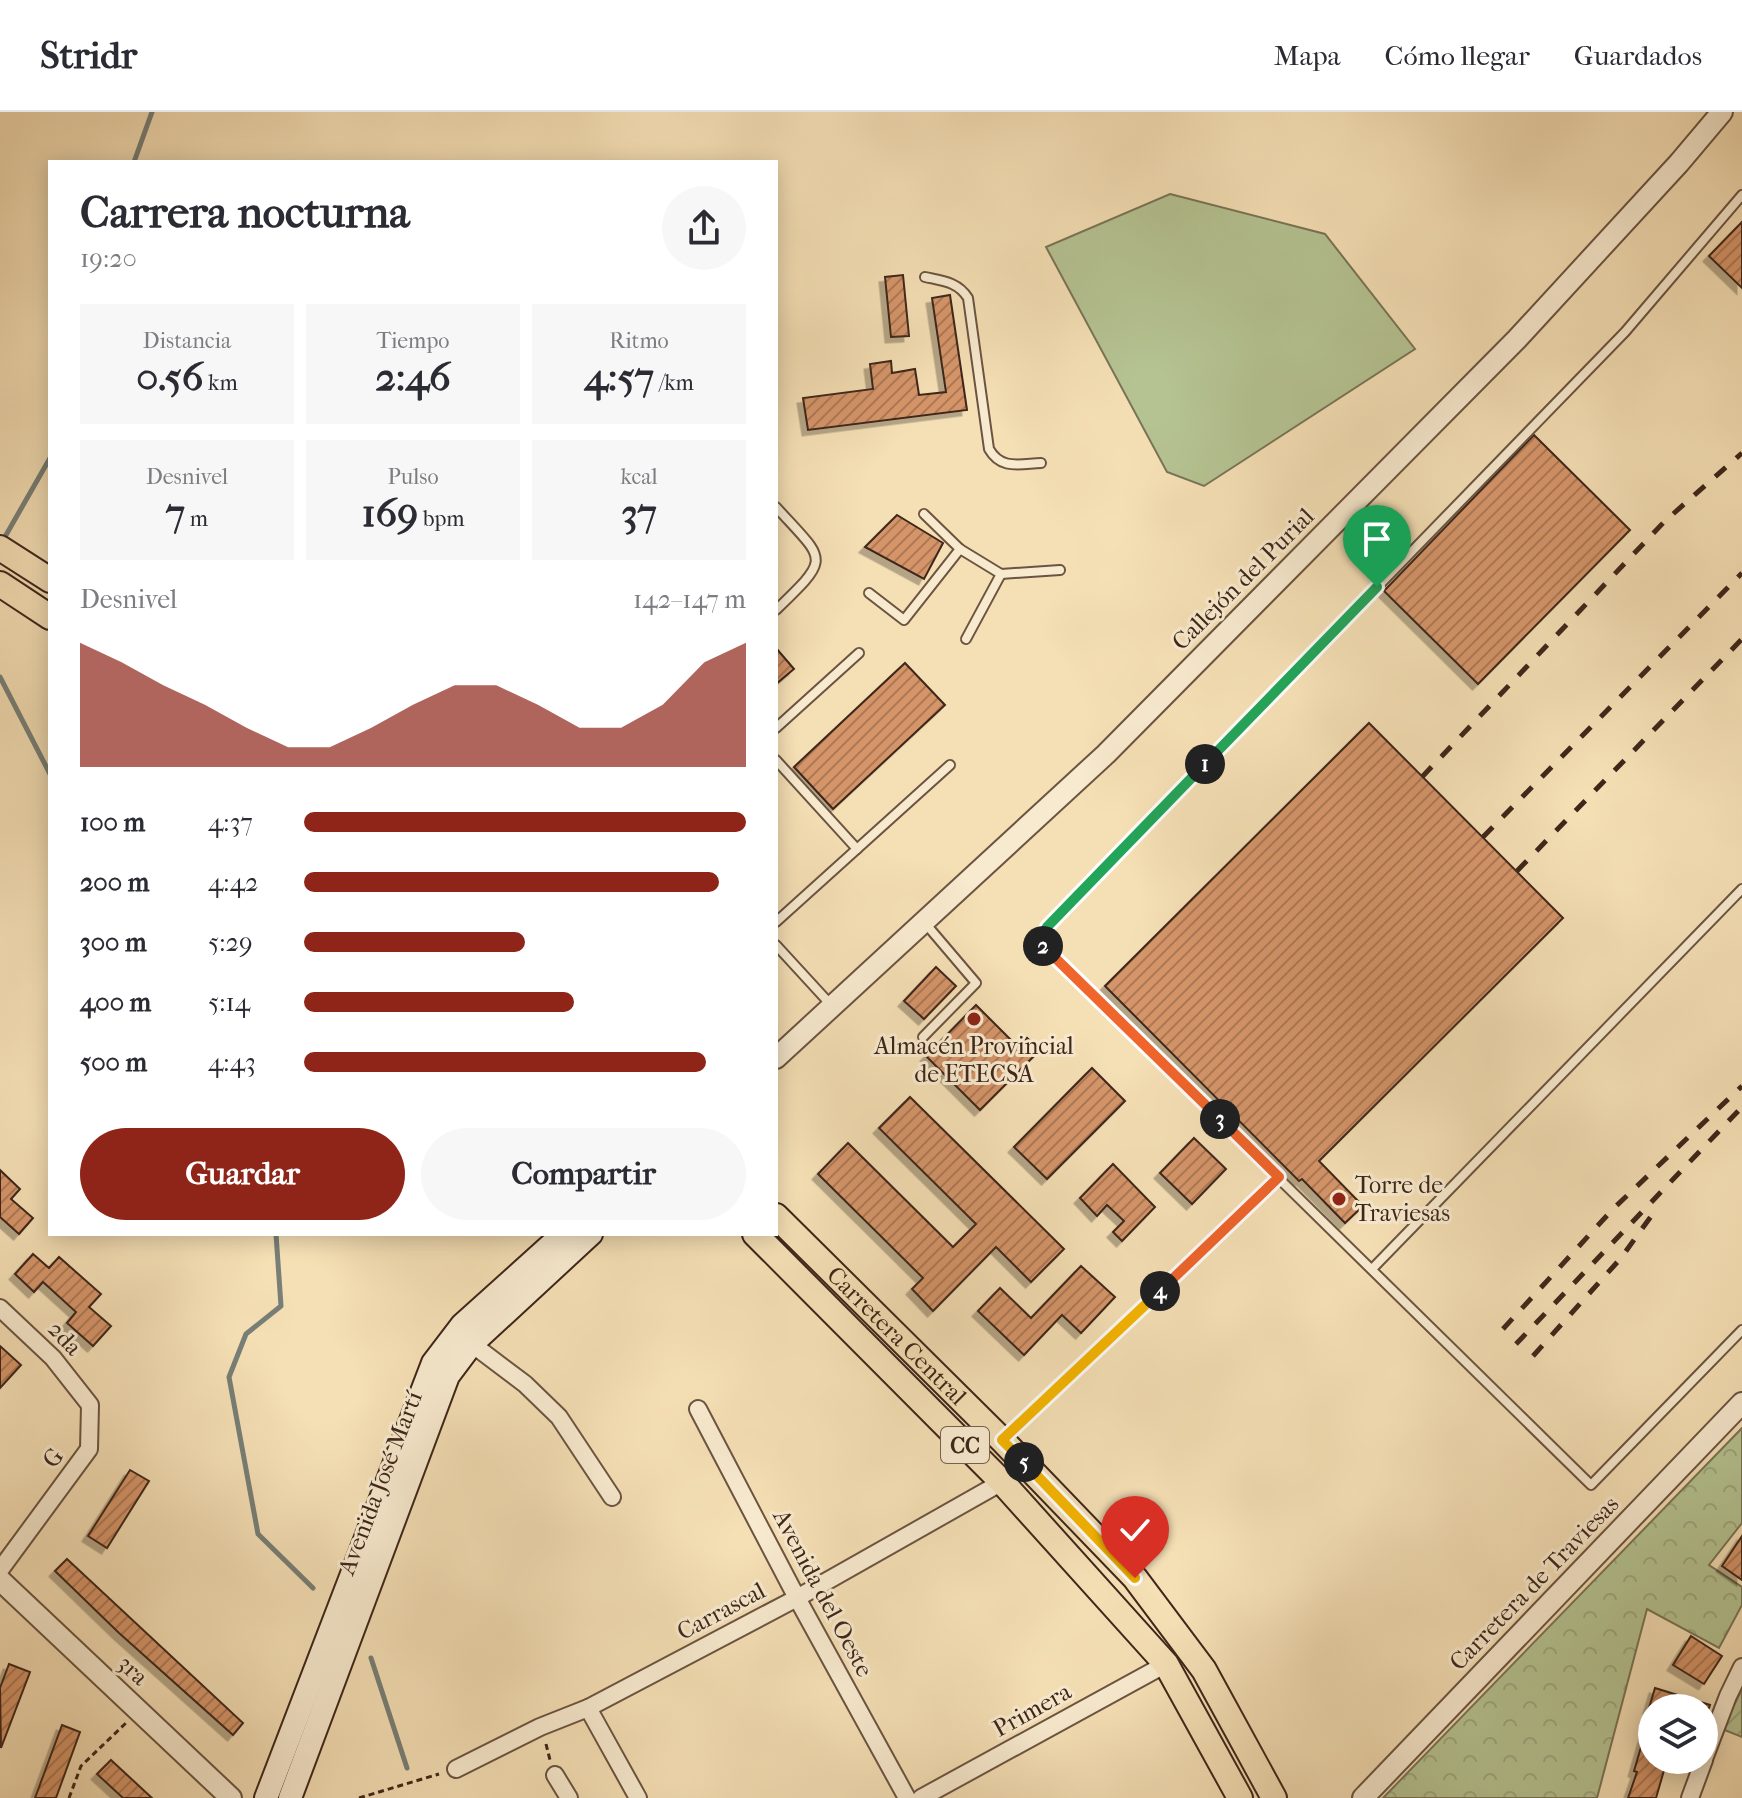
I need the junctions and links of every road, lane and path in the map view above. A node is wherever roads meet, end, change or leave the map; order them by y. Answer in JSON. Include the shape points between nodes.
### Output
{"nodes":[{"id":1,"x":1722,"y":112,"type":"edge"},
{"id":2,"x":1742,"y":195,"type":"edge"},
{"id":3,"x":925,"y":277,"type":"dead end"},
{"id":4,"x":1041,"y":463,"type":"dead end"},
{"id":5,"x":778,"y":509,"type":"edge"},
{"id":6,"x":924,"y":514,"type":"dead end"},
{"id":7,"x":960,"y":549,"type":"junction"},
{"id":8,"x":7,"y":552,"type":"edge"},
{"id":9,"x":1060,"y":570,"type":"dead end"},
{"id":10,"x":1001,"y":574,"type":"junction"},
{"id":11,"x":48,"y":579,"type":"edge"},
{"id":12,"x":0,"y":584,"type":"edge"},
{"id":13,"x":869,"y":593,"type":"dead end"},
{"id":14,"x":778,"y":608,"type":"edge"},
{"id":15,"x":48,"y":616,"type":"edge"},
{"id":16,"x":966,"y":639,"type":"dead end"},
{"id":17,"x":859,"y":653,"type":"dead end"},
{"id":18,"x":778,"y":726,"type":"edge"},
{"id":19,"x":778,"y":762,"type":"edge"},
{"id":20,"x":950,"y":765,"type":"dead end"},
{"id":21,"x":857,"y":849,"type":"junction"},
{"id":22,"x":1742,"y":889,"type":"edge"},
{"id":23,"x":778,"y":920,"type":"edge"},
{"id":24,"x":925,"y":922,"type":"junction"},
{"id":25,"x":778,"y":947,"type":"edge"},
{"id":26,"x":833,"y":1007,"type":"junction"},
{"id":27,"x":923,"y":1037,"type":"dead end"},
{"id":28,"x":779,"y":1050,"type":"edge"},
{"id":29,"x":1279,"y":1177,"type":"junction"},
{"id":30,"x":778,"y":1218,"type":"edge"},
{"id":31,"x":561,"y":1236,"type":"edge"},
{"id":32,"x":589,"y":1236,"type":"edge"},
{"id":33,"x":757,"y":1236,"type":"edge"},
{"id":34,"x":1372,"y":1269,"type":"junction"},
{"id":35,"x":0,"y":1308,"type":"edge"},
{"id":36,"x":1742,"y":1330,"type":"edge"},
{"id":37,"x":472,"y":1344,"type":"junction"},
{"id":38,"x":1742,"y":1403,"type":"edge"},
{"id":39,"x":90,"y":1405,"type":"joint"},
{"id":40,"x":698,"y":1409,"type":"dead end"},
{"id":41,"x":1002,"y":1440,"type":"junction"},
{"id":42,"x":1002,"y":1482,"type":"junction"},
{"id":43,"x":612,"y":1497,"type":"dead end"},
{"id":44,"x":0,"y":1570,"type":"edge"},
{"id":45,"x":0,"y":1580,"type":"edge"},
{"id":46,"x":797,"y":1598,"type":"junction"},
{"id":47,"x":1166,"y":1664,"type":"junction"},
{"id":48,"x":1742,"y":1667,"type":"edge"},
{"id":49,"x":588,"y":1708,"type":"junction"},
{"id":50,"x":139,"y":1711,"type":"junction"},
{"id":51,"x":1718,"y":1723,"type":"edge"},
{"id":52,"x":540,"y":1727,"type":"junction"},
{"id":53,"x":456,"y":1769,"type":"joint"},
{"id":54,"x":1699,"y":1774,"type":"edge"},
{"id":55,"x":555,"y":1775,"type":"joint"},
{"id":56,"x":1277,"y":1795,"type":"edge"},
{"id":57,"x":69,"y":1798,"type":"edge"},
{"id":58,"x":231,"y":1798,"type":"edge"},
{"id":59,"x":266,"y":1798,"type":"edge"},
{"id":60,"x":290,"y":1798,"type":"edge"},
{"id":61,"x":359,"y":1798,"type":"edge"},
{"id":62,"x":569,"y":1798,"type":"edge"},
{"id":63,"x":638,"y":1798,"type":"edge"},
{"id":64,"x":907,"y":1798,"type":"edge"},
{"id":65,"x":921,"y":1798,"type":"edge"},
{"id":66,"x":1240,"y":1798,"type":"edge"},
{"id":67,"x":1363,"y":1798,"type":"edge"},
{"id":68,"x":1690,"y":1798,"type":"edge"}],
"edges":[{"from":1,"to":24,"type":"street","name":"Callejón del Purial","via":[[1506,350],[1106,754]]},
{"from":2,"to":29,"type":"lane","via":[[1625,332],[1042,937],[1043,947]]},
{"from":3,"to":4,"type":"lane","via":[[950,282],[968,298],[989,449],[995,460],[1005,465]]},
{"from":5,"to":14,"type":"lane","via":[[815,550],[817,565]]},
{"from":6,"to":7,"type":"lane"},
{"from":7,"to":10,"type":"lane"},
{"from":7,"to":13,"type":"lane","via":[[904,620]]},
{"from":8,"to":11,"type":"main road"},
{"from":9,"to":10,"type":"lane"},
{"from":10,"to":16,"type":"lane"},
{"from":12,"to":15,"type":"main road"},
{"from":17,"to":18,"type":"lane"},
{"from":19,"to":21,"type":"lane"},
{"from":20,"to":21,"type":"lane"},
{"from":21,"to":23,"type":"lane"},
{"from":22,"to":34,"type":"lane"},
{"from":24,"to":26,"type":"street","name":"Callejón del Purial"},
{"from":24,"to":27,"type":"lane","via":[[976,983]]},
{"from":25,"to":26,"type":"lane"},
{"from":26,"to":28,"type":"street","name":"Callejón del Purial"},
{"from":29,"to":34,"type":"lane"},
{"from":29,"to":41,"type":"lane"},
{"from":30,"to":41,"type":"main road","name":"Carretera Central","number":"CC"},
{"from":31,"to":59,"type":"main road","name":"Avenida José Martí","via":[[462,1325],[433,1363]]},
{"from":32,"to":37,"type":"main road","name":"Avenida José Martí"},
{"from":33,"to":42,"type":"main road","name":"Carretera Central","number":"CC"},
{"from":34,"to":36,"type":"lane","via":[[1591,1485]]},
{"from":35,"to":39,"type":"street","name":"2da","via":[[53,1358]]},
{"from":37,"to":43,"type":"street","via":[[559,1417]]},
{"from":37,"to":60,"type":"main road","name":"Avenida José Martí","via":[[448,1376]]},
{"from":38,"to":67,"type":"street","name":"Carretera de Traviesas"},
{"from":39,"to":44,"type":"street","name":"G","via":[[89,1449]]},
{"from":40,"to":46,"type":"street","name":"Avenida del Oeste"},
{"from":41,"to":56,"type":"main road","name":"Carretera Central","number":"CC","via":[[1135,1578],[1204,1670]]},
{"from":42,"to":46,"type":"street","name":"Carrascal"},
{"from":42,"to":47,"type":"main road","name":"Carretera Central","number":"CC"},
{"from":45,"to":50,"type":"street","name":"3ra"},
{"from":46,"to":49,"type":"street","name":"Carrascal"},
{"from":46,"to":64,"type":"street","name":"Avenida del Oeste"},
{"from":47,"to":65,"type":"street","name":"Primera"},
{"from":47,"to":66,"type":"main road","name":"Carretera Central","number":"CC"},
{"from":48,"to":51,"type":"street"},
{"from":49,"to":52,"type":"street","name":"Carrascal"},
{"from":49,"to":63,"type":"street"},
{"from":50,"to":57,"type":"path","via":[[81,1766]]},
{"from":50,"to":58,"type":"street","name":"3ra"},
{"from":52,"to":53,"type":"street","name":"Carrascal"},
{"from":52,"to":55,"type":"path"},
{"from":53,"to":61,"type":"path"},
{"from":54,"to":68,"type":"street"},
{"from":55,"to":62,"type":"street"}]}
